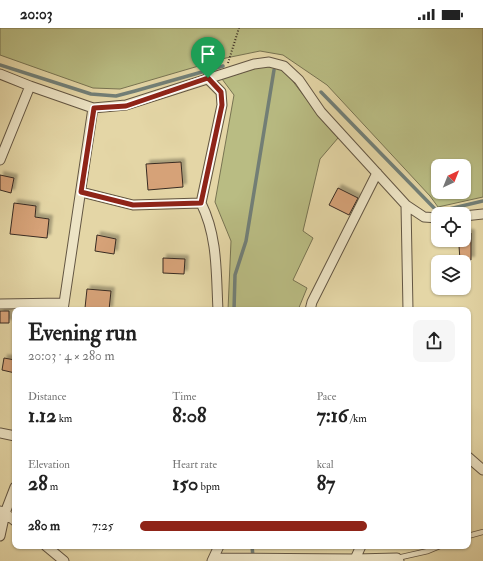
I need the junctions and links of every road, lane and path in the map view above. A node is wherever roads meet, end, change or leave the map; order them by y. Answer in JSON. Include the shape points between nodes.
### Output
{"nodes":[{"id":1,"x":240,"y":28,"type":"edge"},
{"id":2,"x":225,"y":72,"type":"junction"},
{"id":3,"x":0,"y":74,"type":"edge"},
{"id":4,"x":208,"y":78,"type":"junction"},
{"id":5,"x":30,"y":86,"type":"junction"},
{"id":6,"x":94,"y":108,"type":"junction"},
{"id":7,"x":0,"y":160,"type":"edge"},
{"id":8,"x":377,"y":174,"type":"junction"},
{"id":9,"x":81,"y":192,"type":"junction"},
{"id":10,"x":201,"y":203,"type":"junction"},
{"id":11,"x":406,"y":205,"type":"junction"},
{"id":12,"x":483,"y":214,"type":"edge"},
{"id":13,"x":471,"y":215,"type":"edge"},
{"id":14,"x":431,"y":218,"type":"edge"},
{"id":15,"x":0,"y":304,"type":"edge"},
{"id":16,"x":63,"y":307,"type":"edge"},
{"id":17,"x":218,"y":307,"type":"edge"},
{"id":18,"x":311,"y":307,"type":"edge"},
{"id":19,"x":408,"y":307,"type":"edge"},
{"id":20,"x":0,"y":434,"type":"edge"},
{"id":21,"x":12,"y":436,"type":"edge"},
{"id":22,"x":471,"y":460,"type":"edge"},
{"id":23,"x":483,"y":470,"type":"edge"},
{"id":24,"x":12,"y":493,"type":"edge"},
{"id":25,"x":2,"y":512,"type":"edge"},
{"id":26,"x":12,"y":519,"type":"edge"},
{"id":27,"x":483,"y":532,"type":"edge"},
{"id":28,"x":471,"y":535,"type":"edge"},
{"id":29,"x":0,"y":536,"type":"edge"},
{"id":30,"x":50,"y":549,"type":"edge"},
{"id":31,"x":218,"y":549,"type":"edge"},
{"id":32,"x":360,"y":549,"type":"edge"},
{"id":33,"x":433,"y":549,"type":"edge"},
{"id":34,"x":355,"y":558,"type":"junction"},
{"id":35,"x":213,"y":559,"type":"edge"},
{"id":36,"x":398,"y":559,"type":"edge"},
{"id":37,"x":64,"y":561,"type":"edge"}],
"edges":[{"from":1,"to":2,"type":"path"},
{"from":2,"to":4,"type":"street"},
{"from":2,"to":8,"type":"street","via":[[269,62],[284,66],[299,80],[321,112]]},
{"from":3,"to":5,"type":"street"},
{"from":4,"to":6,"type":"street","via":[[126,106]]},
{"from":4,"to":10,"type":"street","via":[[221,92],[222,105]]},
{"from":5,"to":6,"type":"street"},
{"from":5,"to":7,"type":"street"},
{"from":6,"to":9,"type":"street"},
{"from":8,"to":11,"type":"street"},
{"from":8,"to":18,"type":"street"},
{"from":9,"to":10,"type":"street","via":[[133,205]]},
{"from":9,"to":16,"type":"street"},
{"from":10,"to":17,"type":"street","via":[[215,244]]},
{"from":11,"to":14,"type":"street","via":[[424,217]]},
{"from":11,"to":19,"type":"street"},
{"from":12,"to":13,"type":"street"},
{"from":15,"to":16,"type":"street"},
{"from":20,"to":21,"type":"street"},
{"from":22,"to":23,"type":"street"},
{"from":24,"to":25,"type":"street"},
{"from":25,"to":26,"type":"street"},
{"from":25,"to":29,"type":"street"},
{"from":27,"to":28,"type":"lane"},
{"from":30,"to":37,"type":"street"},
{"from":31,"to":35,"type":"street"},
{"from":32,"to":34,"type":"street"},
{"from":33,"to":36,"type":"lane"},
{"from":34,"to":35,"type":"street"},
{"from":34,"to":36,"type":"street"}]}
